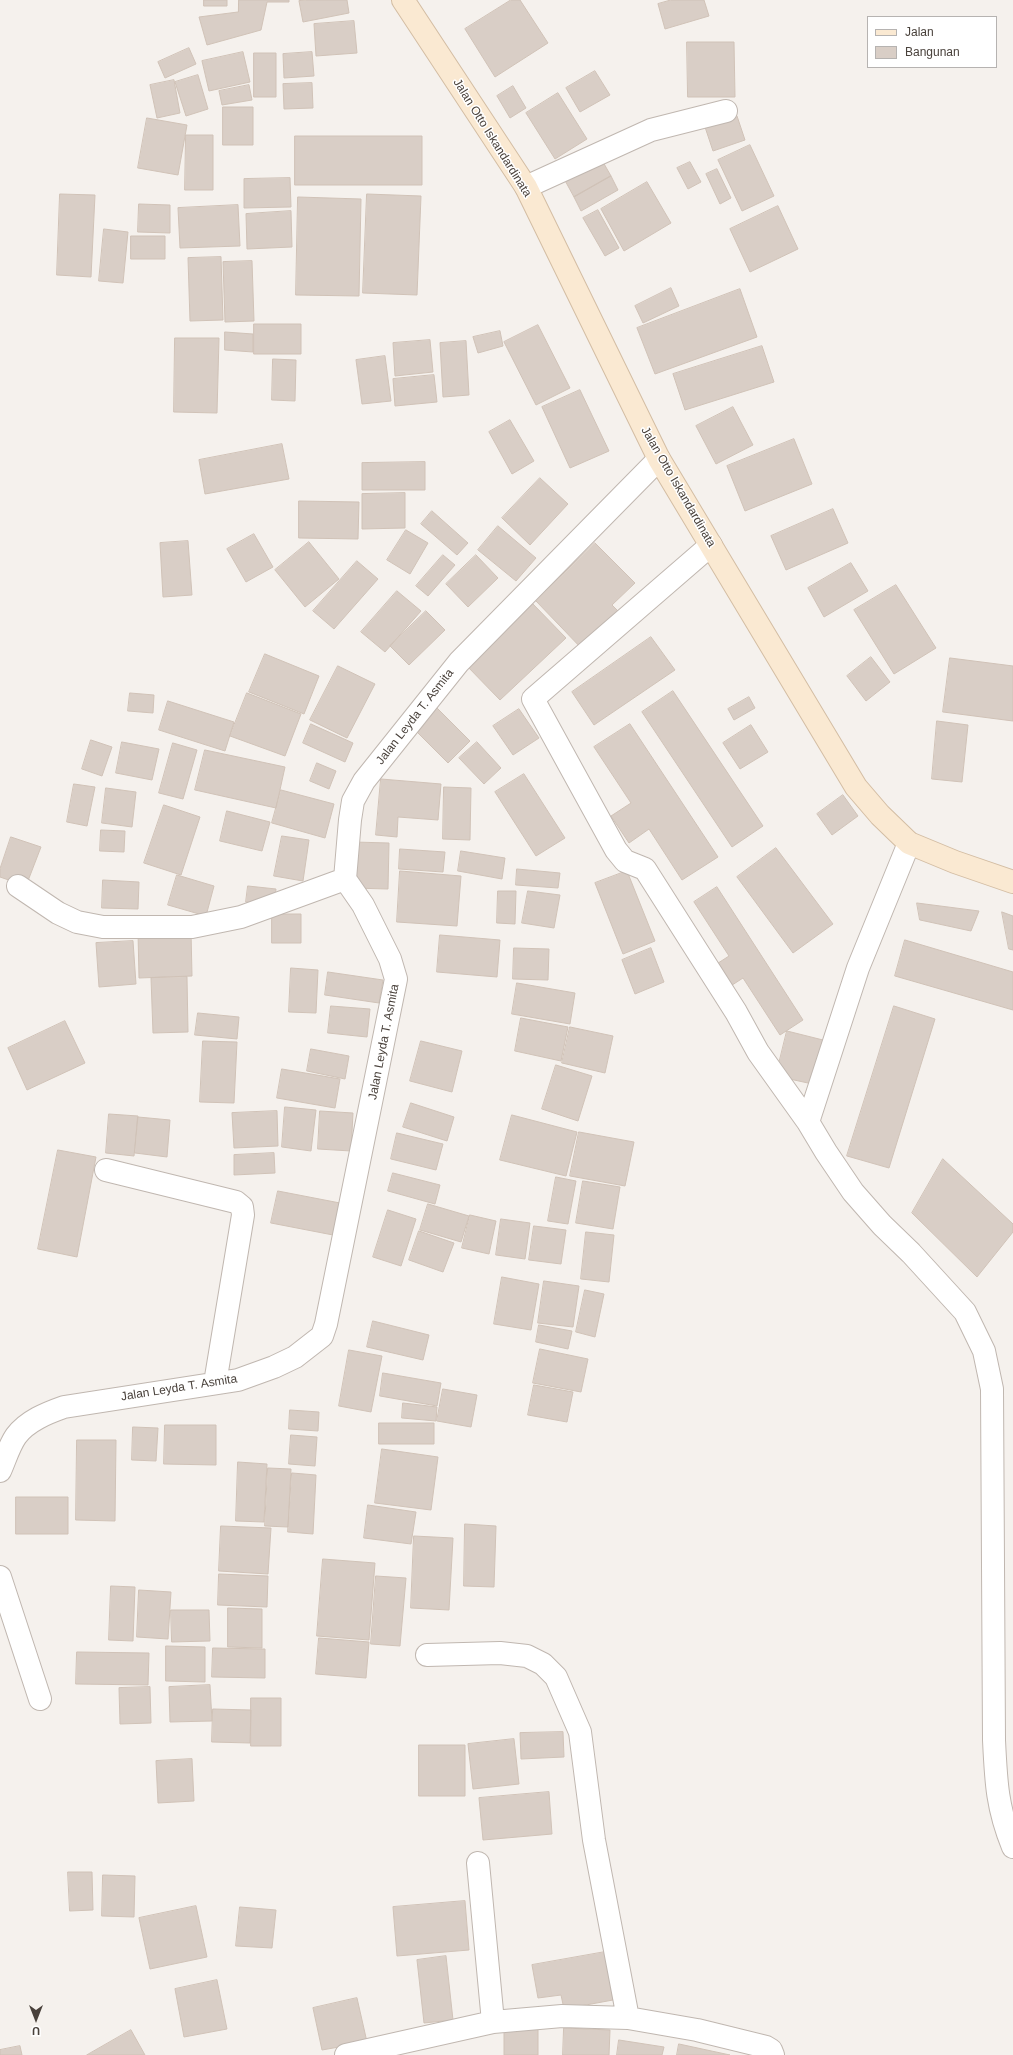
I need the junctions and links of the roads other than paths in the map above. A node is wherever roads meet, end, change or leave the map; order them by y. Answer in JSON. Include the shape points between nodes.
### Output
{"nodes":[{"id":1,"x":403,"y":0,"type":"edge"},
{"id":2,"x":726,"y":111,"type":"dead end"},
{"id":3,"x":526,"y":187,"type":"junction"},
{"id":4,"x":659,"y":459,"type":"junction"},
{"id":5,"x":711,"y":545,"type":"junction"},
{"id":6,"x":909,"y":842,"type":"junction"},
{"id":7,"x":345,"y":878,"type":"junction"},
{"id":8,"x":1013,"y":882,"type":"edge"},
{"id":9,"x":18,"y":886,"type":"dead end"},
{"id":10,"x":808,"y":1122,"type":"junction"},
{"id":11,"x":106,"y":1170,"type":"dead end"},
{"id":12,"x":215,"y":1383,"type":"junction"},
{"id":13,"x":0,"y":1471,"type":"edge"},
{"id":14,"x":0,"y":1577,"type":"edge"},
{"id":15,"x":426,"y":1655,"type":"dead end"},
{"id":16,"x":40,"y":1699,"type":"dead end"},
{"id":17,"x":1013,"y":1847,"type":"edge"},
{"id":18,"x":478,"y":1863,"type":"dead end"},
{"id":19,"x":628,"y":2018,"type":"junction"},
{"id":20,"x":493,"y":2022,"type":"junction"},
{"id":21,"x":346,"y":2055,"type":"edge"},
{"id":22,"x":773,"y":2055,"type":"edge"}],
"edges":[{"from":1,"to":3,"type":"main road","name":"Jalan Otto Iskandardinata"},
{"from":2,"to":3,"type":"street","via":[[651,130]]},
{"from":3,"to":4,"type":"main road","name":"Jalan Otto Iskandardinata"},
{"from":4,"to":5,"type":"main road","name":"Jalan Otto Iskandardinata"},
{"from":4,"to":7,"type":"street","name":"Jalan Leyda T. Asmita","via":[[459,662],[364,781],[354,801],[350,820]]},
{"from":5,"to":6,"type":"main road","name":"Jalan Otto Iskandardinata","via":[[856,787],[880,815]]},
{"from":5,"to":10,"type":"street","via":[[533,698],[616,850],[626,860],[645,869],[736,1012],[758,1052]]},
{"from":6,"to":8,"type":"main road","name":"Jalan Otto Iskandardinata","via":[[955,862]]},
{"from":6,"to":10,"type":"street","via":[[858,968]]},
{"from":7,"to":9,"type":"street","via":[[241,917],[192,926],[103,927],[76,922]]},
{"from":7,"to":12,"type":"street","name":"Jalan Leyda T. Asmita","via":[[363,905],[392,964],[396,979],[326,1324],[322,1336],[295,1357],[238,1380]]},
{"from":10,"to":17,"type":"street","via":[[853,1192],[964,1312],[984,1351],[992,1389],[996,1790],[1004,1826]]},
{"from":11,"to":12,"type":"street","via":[[236,1202],[242,1207],[243,1215]]},
{"from":12,"to":13,"type":"street","name":"Jalan Leyda T. Asmita","via":[[64,1407],[51,1412],[30,1424],[16,1437]]},
{"from":14,"to":16,"type":"street"},
{"from":15,"to":19,"type":"street","via":[[500,1653],[527,1656],[543,1664],[556,1677],[580,1732],[594,1840]]},
{"from":18,"to":20,"type":"street"},
{"from":19,"to":20,"type":"street","via":[[562,2016]]},
{"from":19,"to":22,"type":"street","via":[[697,2030],[766,2047]]},
{"from":20,"to":21,"type":"street"}]}
